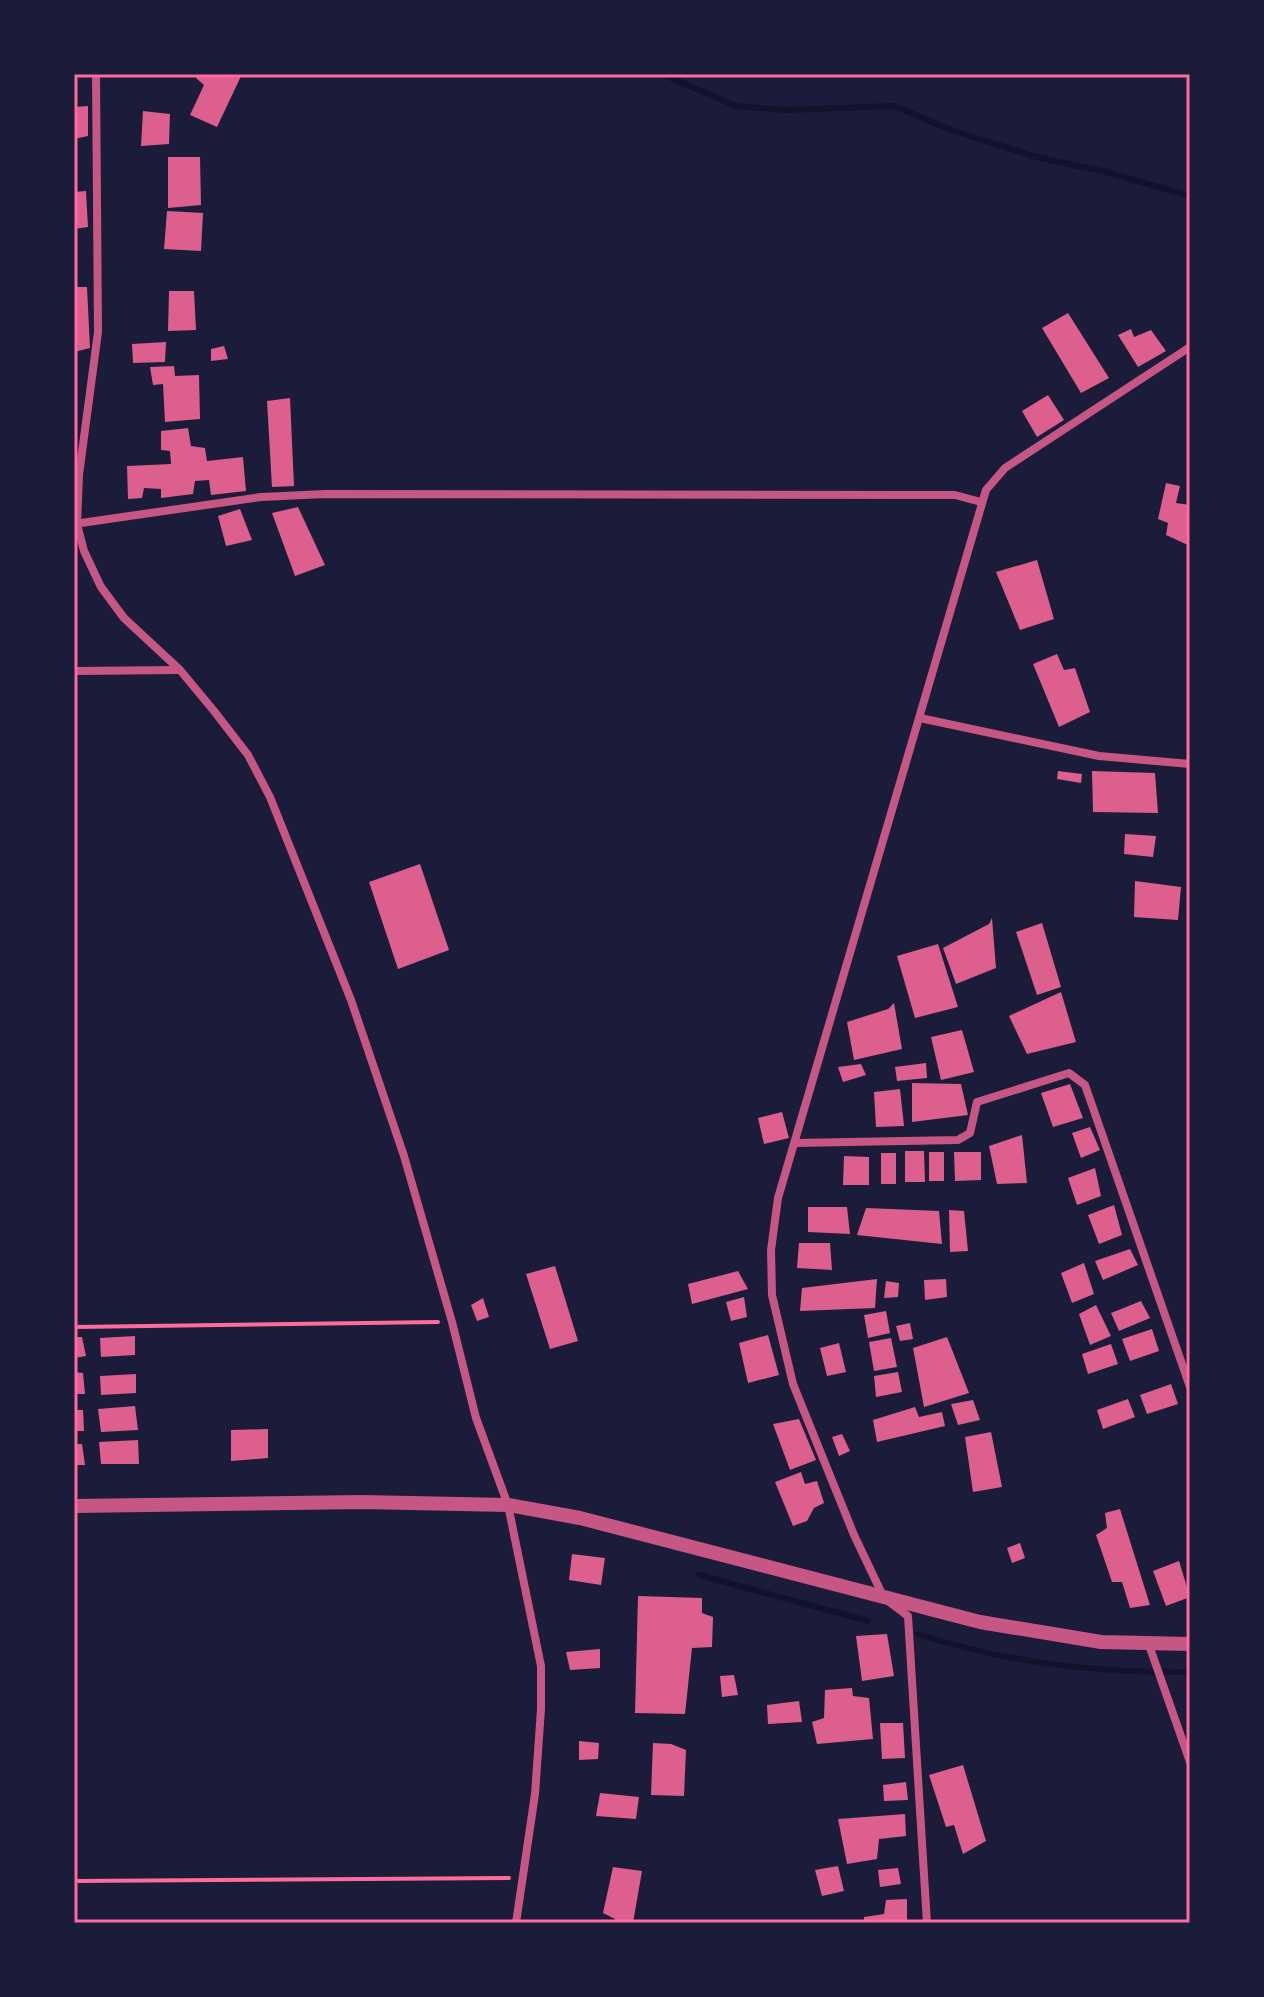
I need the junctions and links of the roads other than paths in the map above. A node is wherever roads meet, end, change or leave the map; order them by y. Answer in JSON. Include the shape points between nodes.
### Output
{"nodes":[{"id":1,"x":96,"y":74,"type":"edge"},
{"id":2,"x":1190,"y":347,"type":"edge"},
{"id":3,"x":981,"y":502,"type":"junction"},
{"id":4,"x":75,"y":524,"type":"edge"},
{"id":5,"x":180,"y":670,"type":"junction"},
{"id":6,"x":74,"y":671,"type":"edge"},
{"id":7,"x":920,"y":718,"type":"junction"},
{"id":8,"x":1190,"y":764,"type":"edge"},
{"id":9,"x":795,"y":1143,"type":"junction"},
{"id":10,"x":1190,"y":1387,"type":"edge"},
{"id":11,"x":508,"y":1505,"type":"junction"},
{"id":12,"x":74,"y":1506,"type":"edge"},
{"id":13,"x":884,"y":1598,"type":"junction"},
{"id":14,"x":1190,"y":1644,"type":"edge"},
{"id":15,"x":1149,"y":1645,"type":"junction"},
{"id":16,"x":1190,"y":1762,"type":"edge"},
{"id":17,"x":516,"y":1923,"type":"edge"},
{"id":18,"x":927,"y":1923,"type":"edge"}],
"edges":[{"from":1,"to":4,"type":"street","via":[[98,332]]},
{"from":2,"to":3,"type":"street","via":[[1005,468],[992,479]]},
{"from":3,"to":4,"type":"street","via":[[955,495],[325,494],[261,497]]},
{"from":3,"to":7,"type":"street"},
{"from":4,"to":5,"type":"street","via":[[101,587],[124,618]]},
{"from":5,"to":6,"type":"street"},
{"from":5,"to":11,"type":"street","via":[[248,755],[270,797],[356,1014],[404,1156],[476,1418]]},
{"from":7,"to":8,"type":"street","via":[[1099,756]]},
{"from":7,"to":9,"type":"street"},
{"from":9,"to":10,"type":"street","via":[[958,1140],[970,1133],[977,1102],[1069,1073],[1085,1085]]},
{"from":9,"to":13,"type":"street","via":[[778,1198],[772,1295],[793,1384]]},
{"from":11,"to":12,"type":"street"},
{"from":11,"to":13,"type":"street","via":[[580,1518]]},
{"from":11,"to":17,"type":"street","via":[[541,1666],[536,1780]]},
{"from":13,"to":15,"type":"street","via":[[1046,1634]]},
{"from":13,"to":18,"type":"street","via":[[908,1616]]},
{"from":14,"to":15,"type":"street"},
{"from":15,"to":16,"type":"street"}]}
